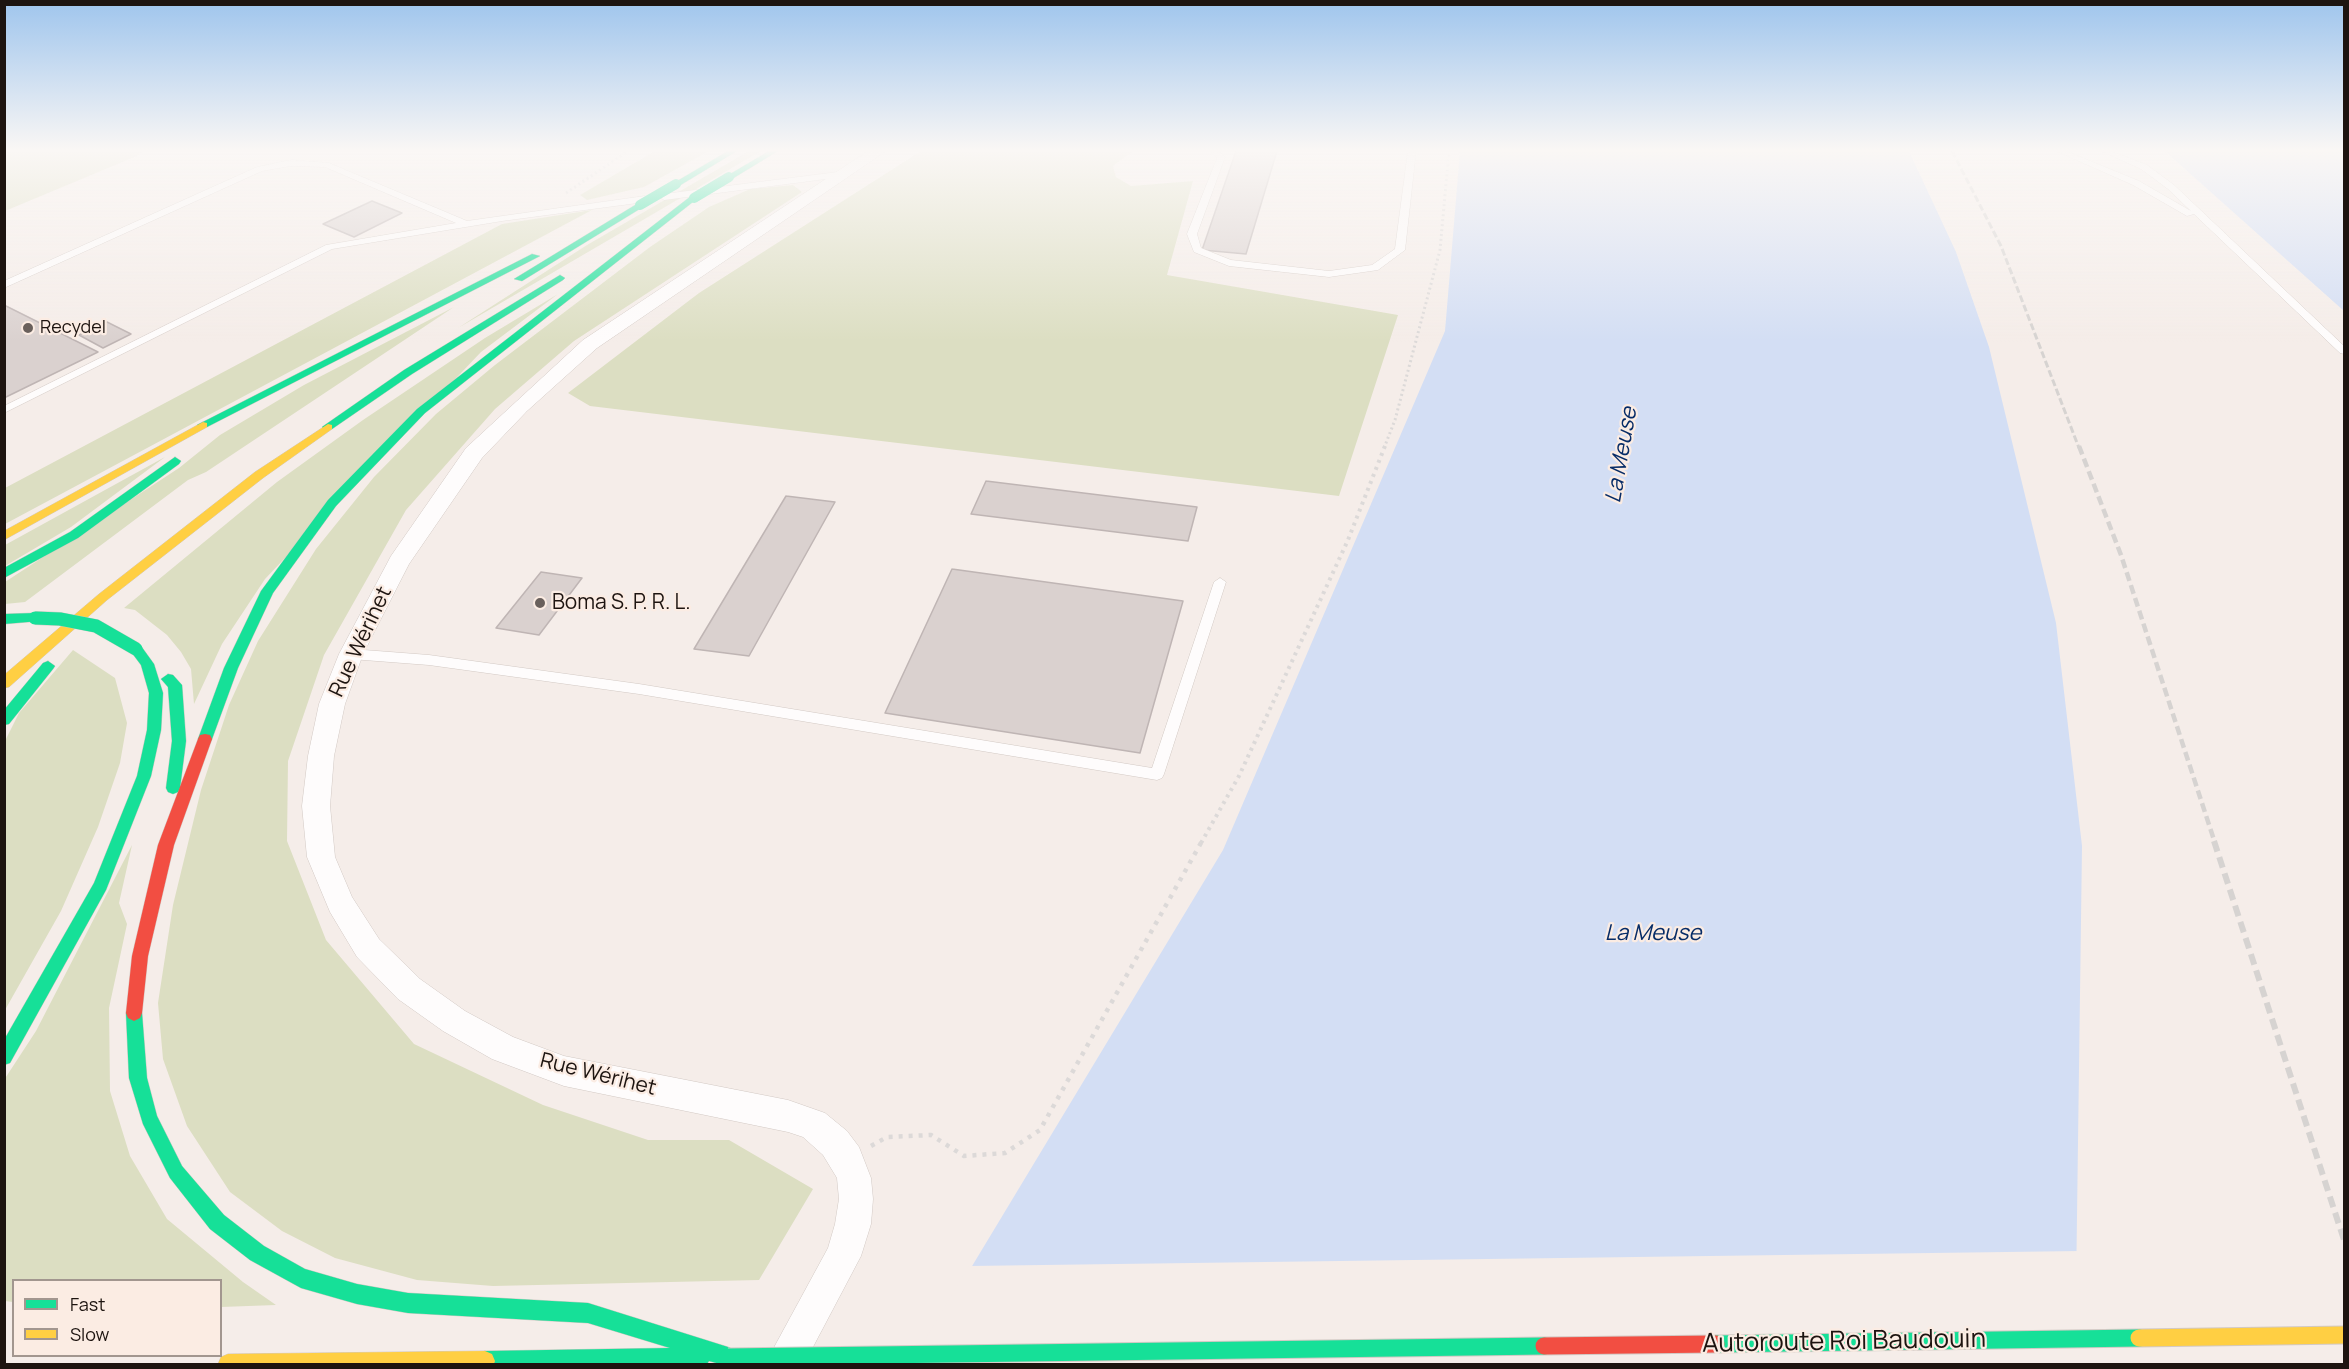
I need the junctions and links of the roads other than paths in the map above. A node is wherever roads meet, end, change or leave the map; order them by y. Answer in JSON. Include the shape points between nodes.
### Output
{"nodes":[{"id":1,"x":159,"y":215,"type":"edge"},
{"id":2,"x":445,"y":215,"type":"edge"},
{"id":3,"x":529,"y":215,"type":"edge"},
{"id":4,"x":619,"y":215,"type":"edge"},
{"id":5,"x":624,"y":215,"type":"edge"},
{"id":6,"x":666,"y":215,"type":"edge"},
{"id":7,"x":672,"y":215,"type":"edge"},
{"id":8,"x":779,"y":215,"type":"edge"},
{"id":9,"x":1199,"y":215,"type":"edge"},
{"id":10,"x":1404,"y":215,"type":"edge"},
{"id":11,"x":2189,"y":215,"type":"edge"},
{"id":12,"x":2199,"y":215,"type":"edge"},
{"id":13,"x":469,"y":225,"type":"junction"},
{"id":14,"x":2214,"y":230,"type":"junction"},
{"id":15,"x":596,"y":257,"type":"dead end"},
{"id":16,"x":577,"y":268,"type":"dead end"},
{"id":17,"x":4,"y":285,"type":"edge"},
{"id":18,"x":506,"y":287,"type":"dead end"},
{"id":19,"x":2344,"y":351,"type":"edge"},
{"id":20,"x":290,"y":382,"type":"junction"},
{"id":21,"x":4,"y":410,"type":"edge"},
{"id":22,"x":4,"y":536,"type":"edge"},
{"id":23,"x":165,"y":547,"type":"junction"},
{"id":24,"x":4,"y":574,"type":"edge"},
{"id":25,"x":1220,"y":582,"type":"dead end"},
{"id":26,"x":58,"y":608,"type":"dead end"},
{"id":27,"x":4,"y":619,"type":"edge"},
{"id":28,"x":30,"y":631,"type":"dead end"},
{"id":29,"x":351,"y":654,"type":"junction"},
{"id":30,"x":147,"y":664,"type":"junction"},
{"id":31,"x":4,"y":682,"type":"edge"},
{"id":32,"x":4,"y":720,"type":"edge"},
{"id":33,"x":166,"y":845,"type":"junction"},
{"id":34,"x":4,"y":1057,"type":"edge"},
{"id":35,"x":2344,"y":1335,"type":"edge"},
{"id":36,"x":728,"y":1357,"type":"junction"},
{"id":37,"x":228,"y":1365,"type":"edge"},
{"id":38,"x":783,"y":1365,"type":"edge"}],
"edges":[{"from":1,"to":17,"type":"lane"},
{"from":2,"to":13,"type":"lane"},
{"from":3,"to":13,"type":"lane"},
{"from":4,"to":20,"type":"highway"},
{"from":5,"to":18,"type":"highway"},
{"from":6,"to":15,"type":"highway"},
{"from":7,"to":33,"type":"highway","via":[[422,411],[361,471],[310,530],[267,591],[250,624]]},
{"from":8,"to":29,"type":"street","name":"Rue Wérihet","via":[[590,344],[474,453],[399,562]]},
{"from":9,"to":10,"type":"lane","via":[[1192,234],[1197,250],[1229,263],[1329,274],[1375,268],[1400,250]]},
{"from":11,"to":14,"type":"lane"},
{"from":12,"to":14,"type":"lane"},
{"from":13,"to":21,"type":"lane","via":[[329,247]]},
{"from":14,"to":19,"type":"lane"},
{"from":16,"to":23,"type":"highway","via":[[363,401]]},
{"from":20,"to":22,"type":"highway","via":[[219,416]]},
{"from":20,"to":24,"type":"highway","via":[[74,535]]},
{"from":23,"to":31,"type":"highway"},
{"from":23,"to":32,"type":"highway","via":[[62,652]]},
{"from":25,"to":29,"type":"lane","via":[[1157,774],[639,689],[429,660]]},
{"from":26,"to":28,"type":"highway"},
{"from":27,"to":30,"type":"highway","bridge":true,"via":[[80,622],[110,632],[136,649]]},
{"from":29,"to":38,"type":"street","name":"Rue Wérihet","via":[[332,704],[316,806],[321,857],[340,903],[368,948],[409,989],[454,1021],[503,1048],[564,1071],[813,1124],[847,1159],[856,1199],[853,1224],[843,1256]]},
{"from":30,"to":33,"type":"highway","via":[[175,685],[179,741]]},
{"from":30,"to":34,"type":"highway","via":[[156,693],[156,711],[137,798],[83,919]]},
{"from":33,"to":36,"type":"highway","via":[[148,915],[134,998],[138,1078],[149,1118],[176,1172],[217,1222],[301,1278],[357,1294],[464,1308],[588,1313]]},
{"from":35,"to":36,"type":"highway","name":"Autoroute Roi Baudouin","bridge":true},
{"from":36,"to":37,"type":"highway","name":"Autoroute Roi Baudouin"}]}
